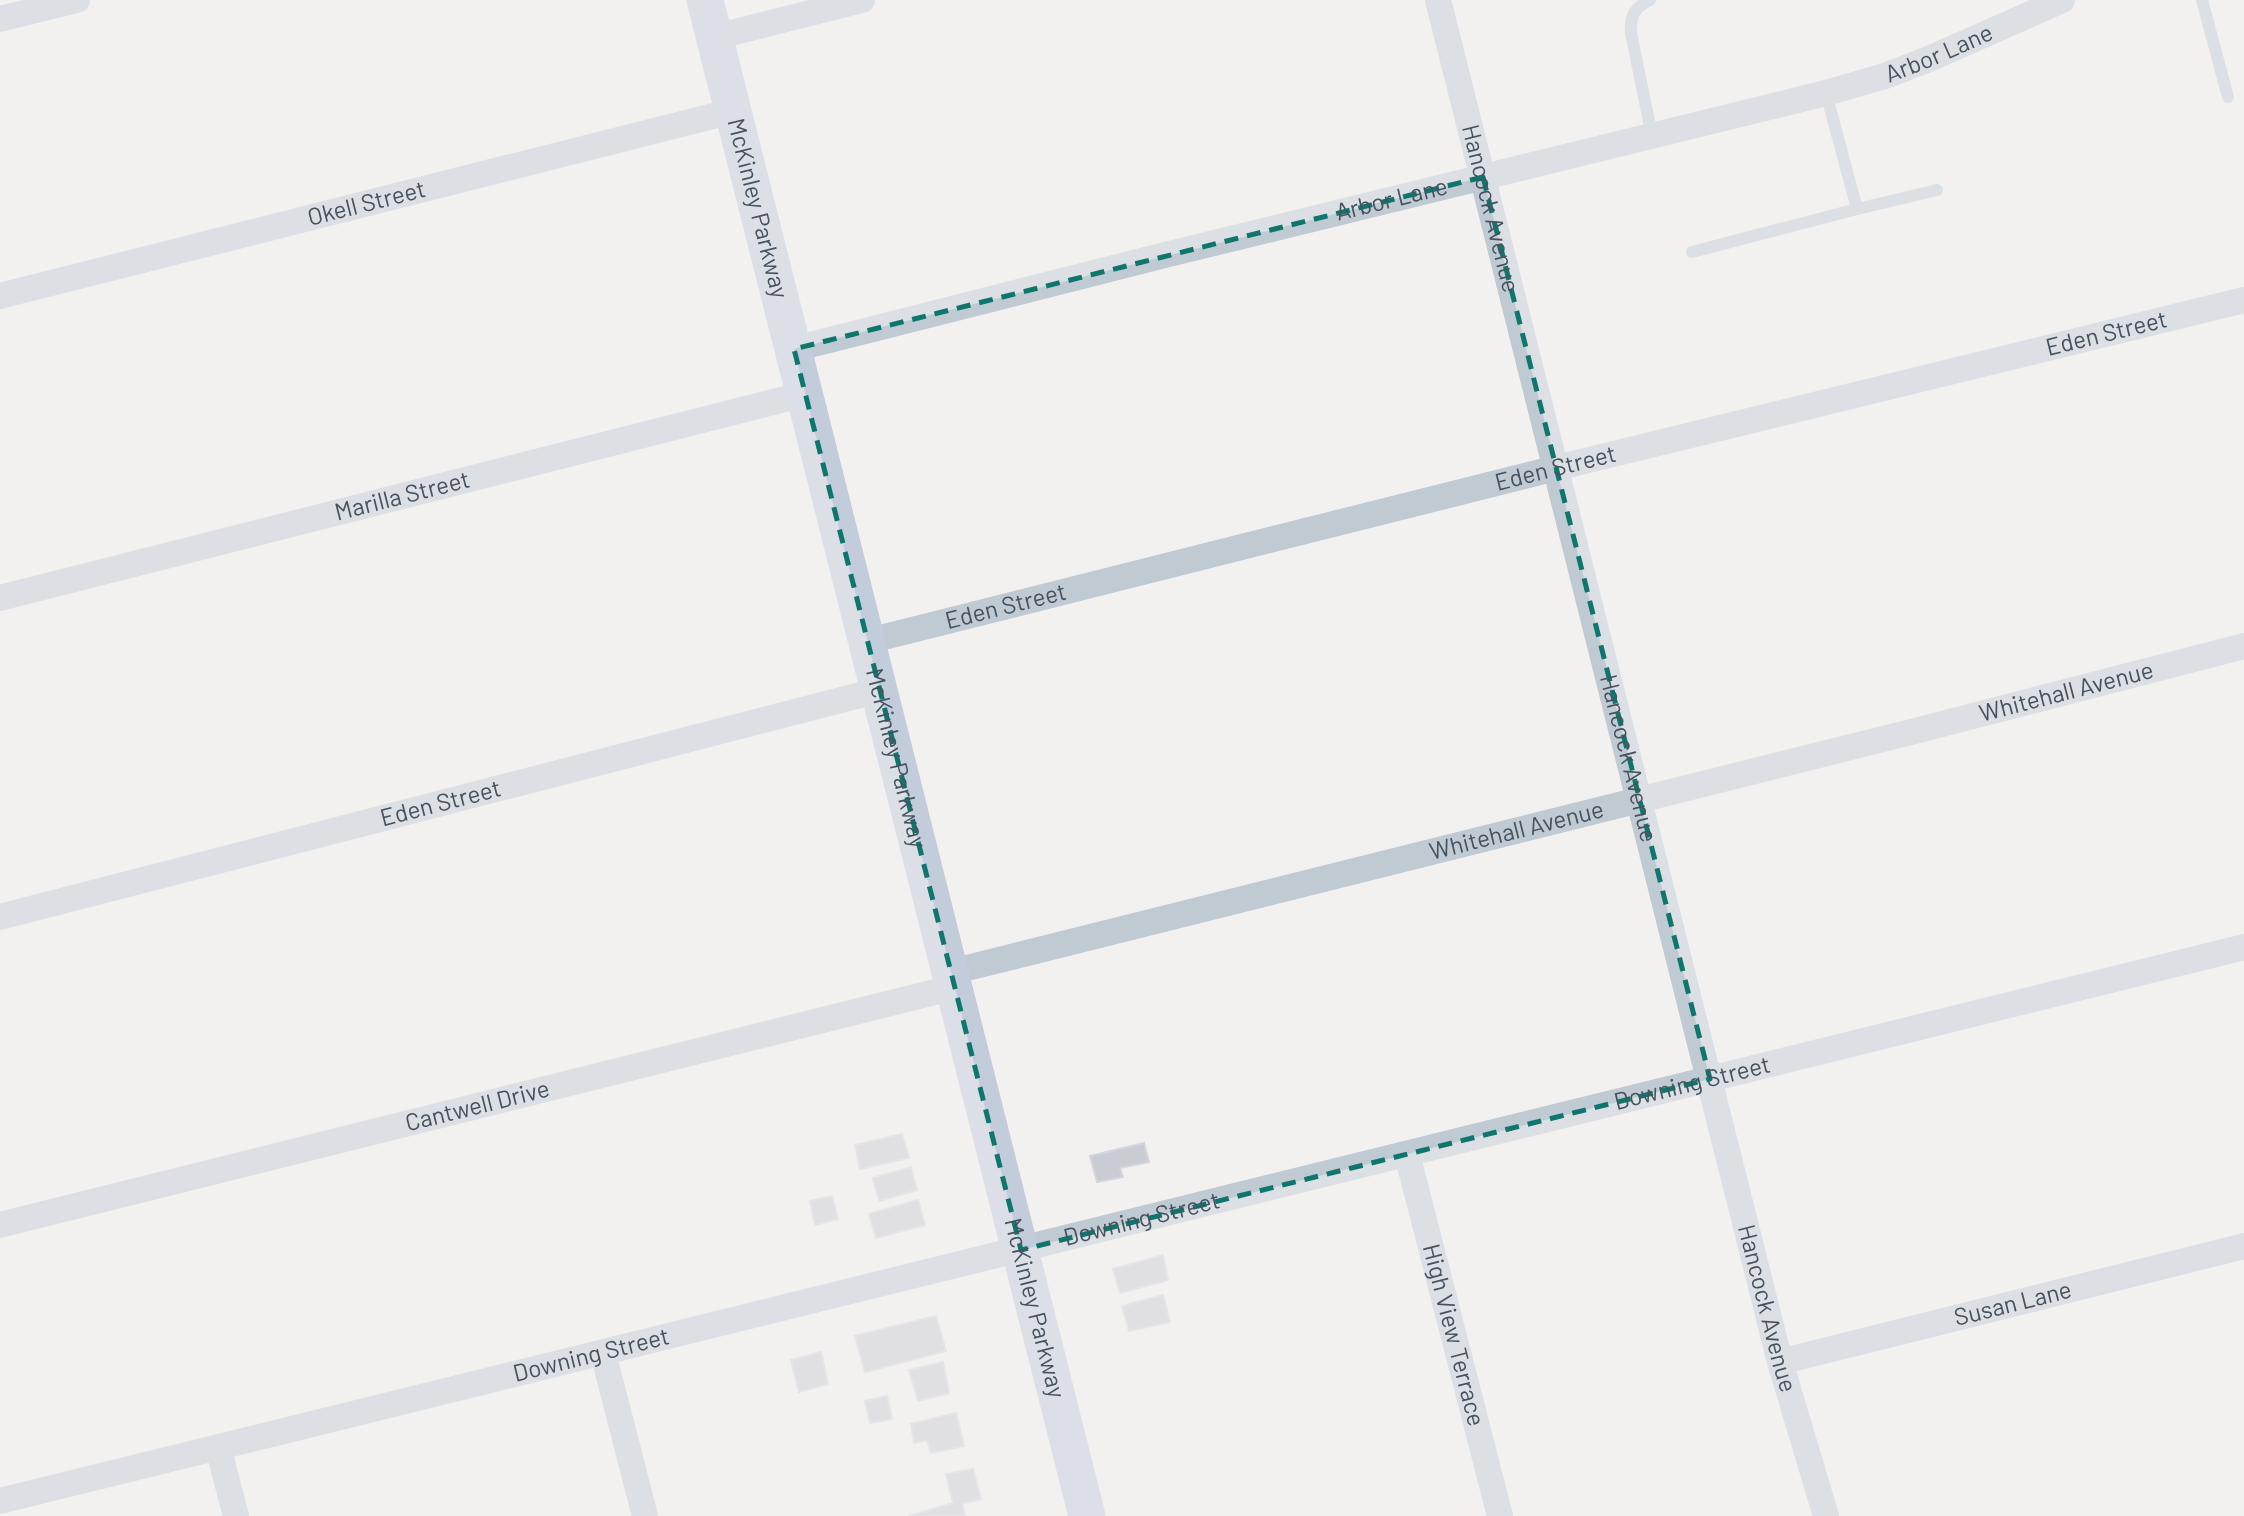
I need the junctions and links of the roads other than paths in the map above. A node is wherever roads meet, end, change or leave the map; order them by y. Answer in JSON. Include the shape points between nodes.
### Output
{"nodes":[{"id":1,"x":77,"y":0,"type":"edge"},
{"id":2,"x":705,"y":0,"type":"edge"},
{"id":3,"x":862,"y":0,"type":"edge"},
{"id":4,"x":1438,"y":0,"type":"edge"},
{"id":5,"x":1650,"y":0,"type":"edge"},
{"id":6,"x":2062,"y":0,"type":"edge"},
{"id":7,"x":2202,"y":0,"type":"edge"},
{"id":8,"x":1,"y":14,"type":"edge"},
{"id":9,"x":715,"y":37,"type":"junction"},
{"id":10,"x":1826,"y":93,"type":"junction"},
{"id":11,"x":2228,"y":97,"type":"dead end"},
{"id":12,"x":733,"y":111,"type":"junction"},
{"id":13,"x":1652,"y":136,"type":"junction"},
{"id":14,"x":1483,"y":177,"type":"junction"},
{"id":15,"x":1937,"y":190,"type":"dead end"},
{"id":16,"x":1857,"y":209,"type":"junction"},
{"id":17,"x":1692,"y":252,"type":"dead end"},
{"id":18,"x":0,"y":296,"type":"edge"},
{"id":19,"x":2244,"y":300,"type":"edge"},
{"id":20,"x":794,"y":349,"type":"junction"},
{"id":21,"x":805,"y":394,"type":"junction"},
{"id":22,"x":1556,"y":468,"type":"junction"},
{"id":23,"x":0,"y":598,"type":"edge"},
{"id":24,"x":868,"y":641,"type":"junction"},
{"id":25,"x":2244,"y":646,"type":"edge"},
{"id":26,"x":880,"y":690,"type":"junction"},
{"id":27,"x":1640,"y":800,"type":"junction"},
{"id":28,"x":0,"y":917,"type":"edge"},
{"id":29,"x":2244,"y":947,"type":"edge"},
{"id":30,"x":953,"y":980,"type":"junction"},
{"id":31,"x":1710,"y":1079,"type":"junction"},
{"id":32,"x":1407,"y":1154,"type":"junction"},
{"id":33,"x":0,"y":1225,"type":"edge"},
{"id":34,"x":2244,"y":1246,"type":"edge"},
{"id":35,"x":1021,"y":1250,"type":"junction"},
{"id":36,"x":603,"y":1353,"type":"junction"},
{"id":37,"x":1780,"y":1362,"type":"junction"},
{"id":38,"x":218,"y":1447,"type":"junction"},
{"id":39,"x":0,"y":1501,"type":"edge"},
{"id":40,"x":236,"y":1516,"type":"edge"},
{"id":41,"x":645,"y":1516,"type":"edge"},
{"id":42,"x":1087,"y":1516,"type":"edge"},
{"id":43,"x":1500,"y":1516,"type":"edge"},
{"id":44,"x":1826,"y":1516,"type":"edge"}],
"edges":[{"from":1,"to":8,"type":"street"},
{"from":2,"to":9,"type":"street","name":"McKinley Parkway"},
{"from":3,"to":9,"type":"street"},
{"from":4,"to":14,"type":"street","name":"Hancock Avenue"},
{"from":5,"to":13,"type":"lane","via":[[1634,10],[1630,20]]},
{"from":6,"to":10,"type":"street","name":"Arbor Lane","via":[[1929,59]]},
{"from":7,"to":11,"type":"lane"},
{"from":9,"to":12,"type":"street","name":"McKinley Parkway"},
{"from":10,"to":13,"type":"street","name":"Arbor Lane"},
{"from":10,"to":16,"type":"lane"},
{"from":12,"to":18,"type":"street","name":"Okell Street"},
{"from":12,"to":20,"type":"street","name":"McKinley Parkway"},
{"from":13,"to":14,"type":"street","name":"Arbor Lane"},
{"from":14,"to":20,"type":"street","name":"Arbor Lane"},
{"from":14,"to":22,"type":"street","name":"Hancock Avenue"},
{"from":15,"to":16,"type":"lane"},
{"from":16,"to":17,"type":"lane"},
{"from":19,"to":22,"type":"street","name":"Eden Street"},
{"from":20,"to":21,"type":"street","name":"McKinley Parkway"},
{"from":21,"to":23,"type":"street","name":"Marilla Street"},
{"from":21,"to":24,"type":"street","name":"McKinley Parkway"},
{"from":22,"to":24,"type":"street","name":"Eden Street"},
{"from":22,"to":27,"type":"street","name":"Hancock Avenue"},
{"from":24,"to":26,"type":"street","name":"McKinley Parkway"},
{"from":25,"to":27,"type":"street","name":"Whitehall Avenue"},
{"from":26,"to":28,"type":"street","name":"Eden Street"},
{"from":26,"to":30,"type":"street","name":"McKinley Parkway"},
{"from":27,"to":30,"type":"street","name":"Whitehall Avenue"},
{"from":27,"to":31,"type":"street","name":"Hancock Avenue"},
{"from":29,"to":31,"type":"street","name":"Downing Street"},
{"from":30,"to":33,"type":"street","name":"Cantwell Drive"},
{"from":30,"to":35,"type":"street","name":"McKinley Parkway"},
{"from":31,"to":32,"type":"street","name":"Downing Street"},
{"from":31,"to":37,"type":"street","name":"Hancock Avenue"},
{"from":32,"to":35,"type":"street","name":"Downing Street"},
{"from":32,"to":43,"type":"street","name":"High View Terrace"},
{"from":34,"to":37,"type":"street","name":"Susan Lane"},
{"from":35,"to":36,"type":"street","name":"Downing Street"},
{"from":35,"to":42,"type":"street","name":"McKinley Parkway"},
{"from":36,"to":38,"type":"street","name":"Downing Street"},
{"from":36,"to":41,"type":"street"},
{"from":37,"to":44,"type":"street","name":"Hancock Avenue"},
{"from":38,"to":39,"type":"street","name":"Downing Street"},
{"from":38,"to":40,"type":"street"}]}
